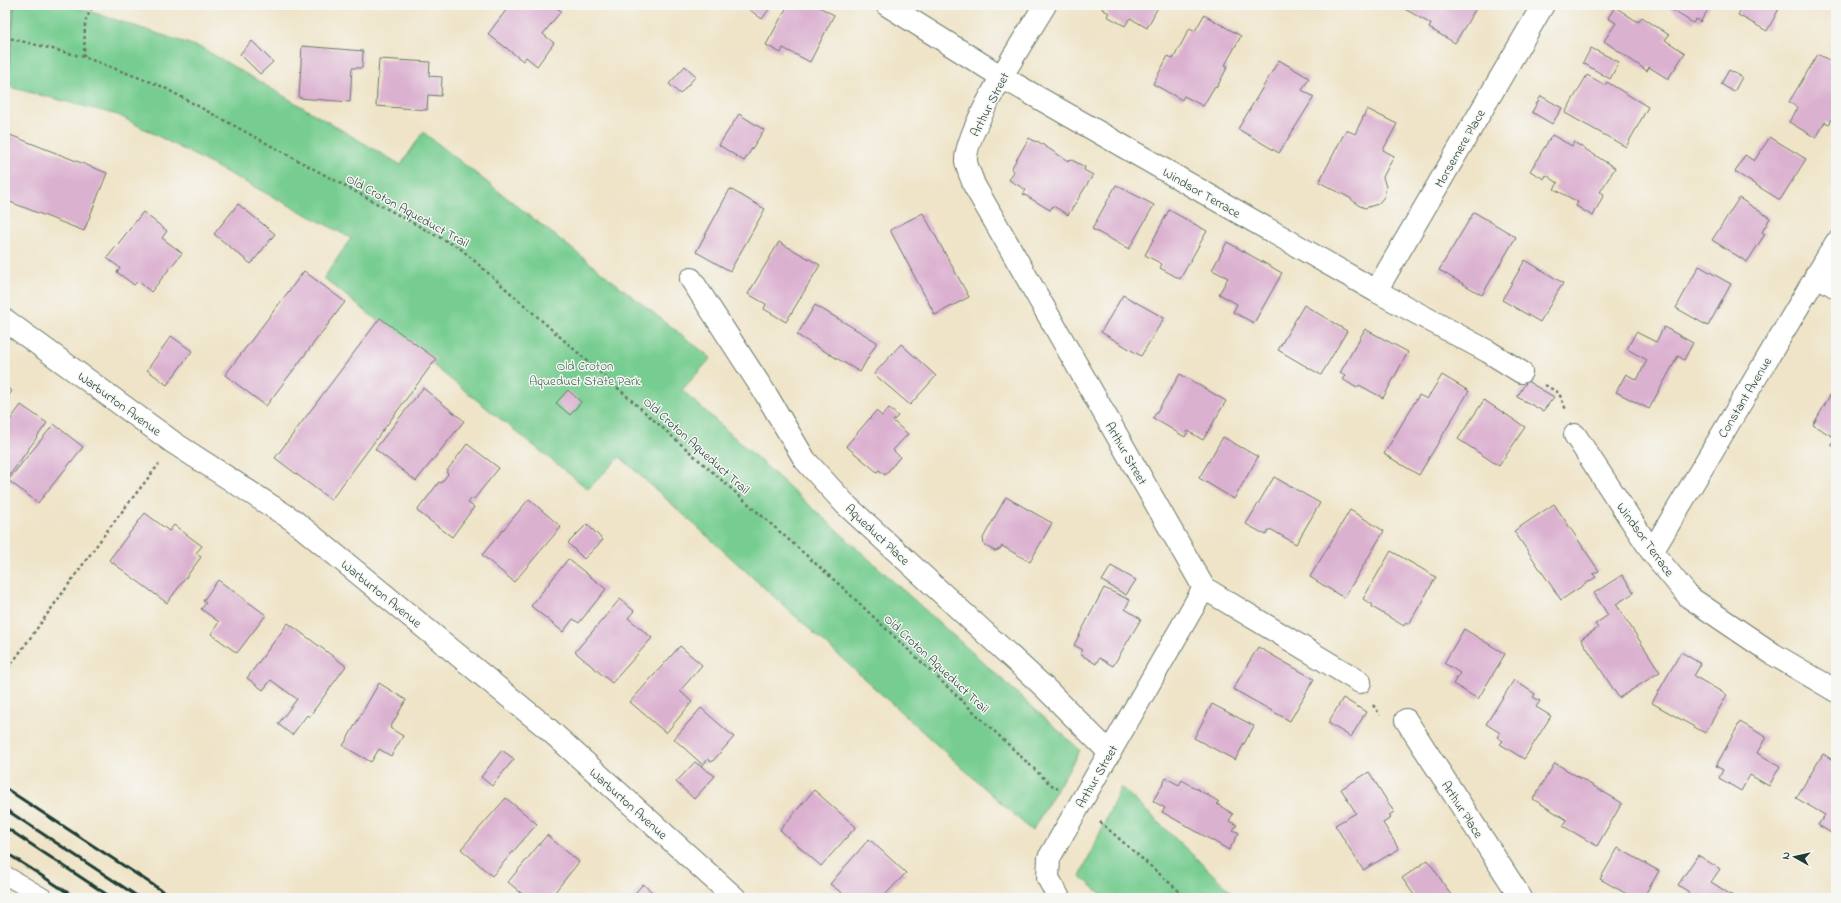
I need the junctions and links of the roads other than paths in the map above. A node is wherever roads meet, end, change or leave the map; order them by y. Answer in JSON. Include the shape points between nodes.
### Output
{"nodes":[{"id":1,"x":887,"y":5,"type":"edge"},
{"id":2,"x":1045,"y":5,"type":"edge"},
{"id":3,"x":1542,"y":5,"type":"edge"},
{"id":4,"x":1002,"y":77,"type":"junction"},
{"id":5,"x":1836,"y":243,"type":"edge"},
{"id":6,"x":1816,"y":275,"type":"junction"},
{"id":7,"x":691,"y":279,"type":"dead end"},
{"id":8,"x":1836,"y":287,"type":"edge"},
{"id":9,"x":1376,"y":292,"type":"junction"},
{"id":10,"x":5,"y":320,"type":"edge"},
{"id":11,"x":1521,"y":372,"type":"road end"},
{"id":12,"x":1575,"y":435,"type":"road end"},
{"id":13,"x":1652,"y":552,"type":"junction"},
{"id":14,"x":1204,"y":588,"type":"junction"},
{"id":15,"x":1360,"y":682,"type":"road end"},
{"id":16,"x":1836,"y":692,"type":"edge"},
{"id":17,"x":1406,"y":720,"type":"road end"},
{"id":18,"x":1110,"y":753,"type":"junction"},
{"id":19,"x":5,"y":875,"type":"edge"},
{"id":20,"x":44,"y":898,"type":"edge"},
{"id":21,"x":735,"y":898,"type":"edge"},
{"id":22,"x":1059,"y":898,"type":"edge"},
{"id":23,"x":1521,"y":898,"type":"edge"}],
"edges":[{"from":1,"to":4,"type":"street","name":"Windsor Terrace"},
{"from":2,"to":4,"type":"street","name":"Arthur Street"},
{"from":3,"to":9,"type":"street","name":"Morsemere Place"},
{"from":4,"to":9,"type":"street","name":"Windsor Terrace"},
{"from":4,"to":14,"type":"street","name":"Arthur Street","via":[[971,138],[966,161],[974,185]]},
{"from":5,"to":6,"type":"street","name":"Constant Avenue"},
{"from":6,"to":8,"type":"street"},
{"from":6,"to":13,"type":"street","name":"Constant Avenue"},
{"from":7,"to":18,"type":"street","name":"Aqueduct Place","via":[[767,396],[804,460],[846,505],[1044,687]]},
{"from":9,"to":11,"type":"street","name":"Windsor Terrace","via":[[1489,352]]},
{"from":10,"to":21,"type":"street","name":"Warburton Avenue","via":[[174,443],[293,520],[547,728]]},
{"from":12,"to":13,"type":"street","name":"Windsor Terrace"},
{"from":13,"to":16,"type":"street","name":"Windsor Terrace","via":[[1689,597],[1773,654]]},
{"from":14,"to":15,"type":"street"},
{"from":14,"to":18,"type":"street","name":"Arthur Street"},
{"from":17,"to":23,"type":"street","name":"Arthur Place"},
{"from":18,"to":22,"type":"street","name":"Arthur Street","via":[[1049,858],[1048,878]]},
{"from":19,"to":20,"type":"lane"}]}
